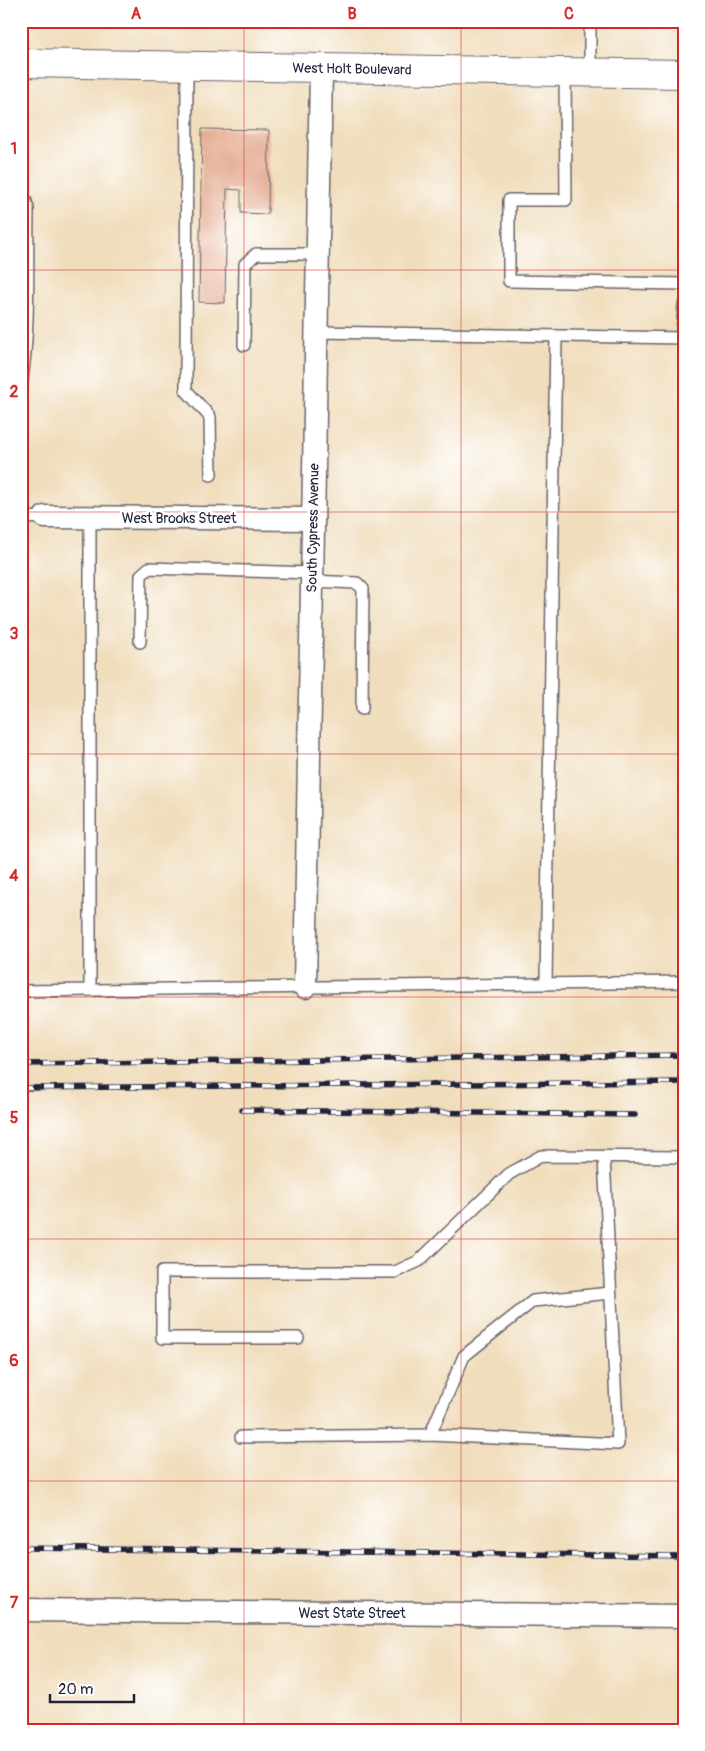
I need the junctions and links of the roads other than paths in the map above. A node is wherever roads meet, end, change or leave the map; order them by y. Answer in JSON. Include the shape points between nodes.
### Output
{"nodes":[{"id":1,"x":590,"y":21,"type":"edge"},
{"id":2,"x":21,"y":63,"type":"edge"},
{"id":3,"x":186,"y":66,"type":"junction"},
{"id":4,"x":321,"y":69,"type":"junction"},
{"id":5,"x":577,"y":72,"type":"junction"},
{"id":6,"x":684,"y":74,"type":"edge"},
{"id":7,"x":21,"y":194,"type":"edge"},
{"id":8,"x":317,"y":254,"type":"junction"},
{"id":9,"x":684,"y":284,"type":"edge"},
{"id":10,"x":684,"y":305,"type":"edge"},
{"id":11,"x":316,"y":332,"type":"junction"},
{"id":12,"x":556,"y":336,"type":"junction"},
{"id":13,"x":683,"y":338,"type":"edge"},
{"id":14,"x":244,"y":345,"type":"dead end"},
{"id":15,"x":21,"y":387,"type":"edge"},
{"id":16,"x":211,"y":475,"type":"dead end"},
{"id":17,"x":45,"y":517,"type":"joint"},
{"id":18,"x":90,"y":517,"type":"junction"},
{"id":19,"x":21,"y":518,"type":"edge"},
{"id":20,"x":313,"y":518,"type":"junction"},
{"id":21,"x":312,"y":577,"type":"junction"},
{"id":22,"x":140,"y":642,"type":"dead end"},
{"id":23,"x":362,"y":709,"type":"dead end"},
{"id":24,"x":684,"y":982,"type":"edge"},
{"id":25,"x":546,"y":984,"type":"junction"},
{"id":26,"x":304,"y":987,"type":"junction"},
{"id":27,"x":90,"y":990,"type":"junction"},
{"id":28,"x":21,"y":992,"type":"edge"},
{"id":29,"x":604,"y":1157,"type":"junction"},
{"id":30,"x":684,"y":1157,"type":"edge"},
{"id":31,"x":610,"y":1293,"type":"junction"},
{"id":32,"x":298,"y":1338,"type":"dead end"},
{"id":33,"x":430,"y":1435,"type":"junction"},
{"id":34,"x":241,"y":1438,"type":"dead end"},
{"id":35,"x":21,"y":1610,"type":"edge"},
{"id":36,"x":684,"y":1616,"type":"edge"}],
"edges":[{"from":1,"to":5,"type":"lane"},
{"from":2,"to":3,"type":"main road","name":"West Holt Boulevard"},
{"from":3,"to":4,"type":"main road","name":"West Holt Boulevard"},
{"from":3,"to":16,"type":"lane","via":[[186,390],[210,417]]},
{"from":4,"to":5,"type":"main road","name":"West Holt Boulevard"},
{"from":4,"to":8,"type":"street","name":"South Cypress Avenue"},
{"from":5,"to":6,"type":"main road","name":"West Holt Boulevard"},
{"from":5,"to":9,"type":"lane","via":[[566,200],[509,200],[509,281]]},
{"from":7,"to":15,"type":"lane","via":[[28,208],[27,315]]},
{"from":8,"to":11,"type":"street","name":"South Cypress Avenue"},
{"from":8,"to":14,"type":"lane","via":[[256,254],[245,264]]},
{"from":10,"to":13,"type":"lane"},
{"from":11,"to":12,"type":"lane"},
{"from":11,"to":20,"type":"street","name":"South Cypress Avenue"},
{"from":12,"to":13,"type":"lane"},
{"from":12,"to":25,"type":"lane"},
{"from":17,"to":18,"type":"street","name":"West Brooks Street"},
{"from":17,"to":19,"type":"lane"},
{"from":18,"to":20,"type":"street","name":"West Brooks Street"},
{"from":18,"to":27,"type":"lane"},
{"from":20,"to":21,"type":"street","name":"South Cypress Avenue"},
{"from":21,"to":22,"type":"lane","via":[[149,568],[141,575]]},
{"from":21,"to":23,"type":"lane","via":[[357,583],[363,589]]},
{"from":21,"to":26,"type":"street","name":"South Cypress Avenue"},
{"from":24,"to":25,"type":"lane"},
{"from":25,"to":26,"type":"lane"},
{"from":26,"to":27,"type":"lane"},
{"from":27,"to":28,"type":"lane"},
{"from":29,"to":30,"type":"lane"},
{"from":29,"to":31,"type":"lane"},
{"from":29,"to":32,"type":"lane","via":[[541,1156],[509,1174],[419,1261],[396,1272],[162,1272],[162,1338]]},
{"from":31,"to":33,"type":"lane","via":[[533,1301],[464,1356]]},
{"from":31,"to":33,"type":"lane","via":[[618,1444]]},
{"from":33,"to":34,"type":"lane"},
{"from":35,"to":36,"type":"street","name":"West State Street"}]}
